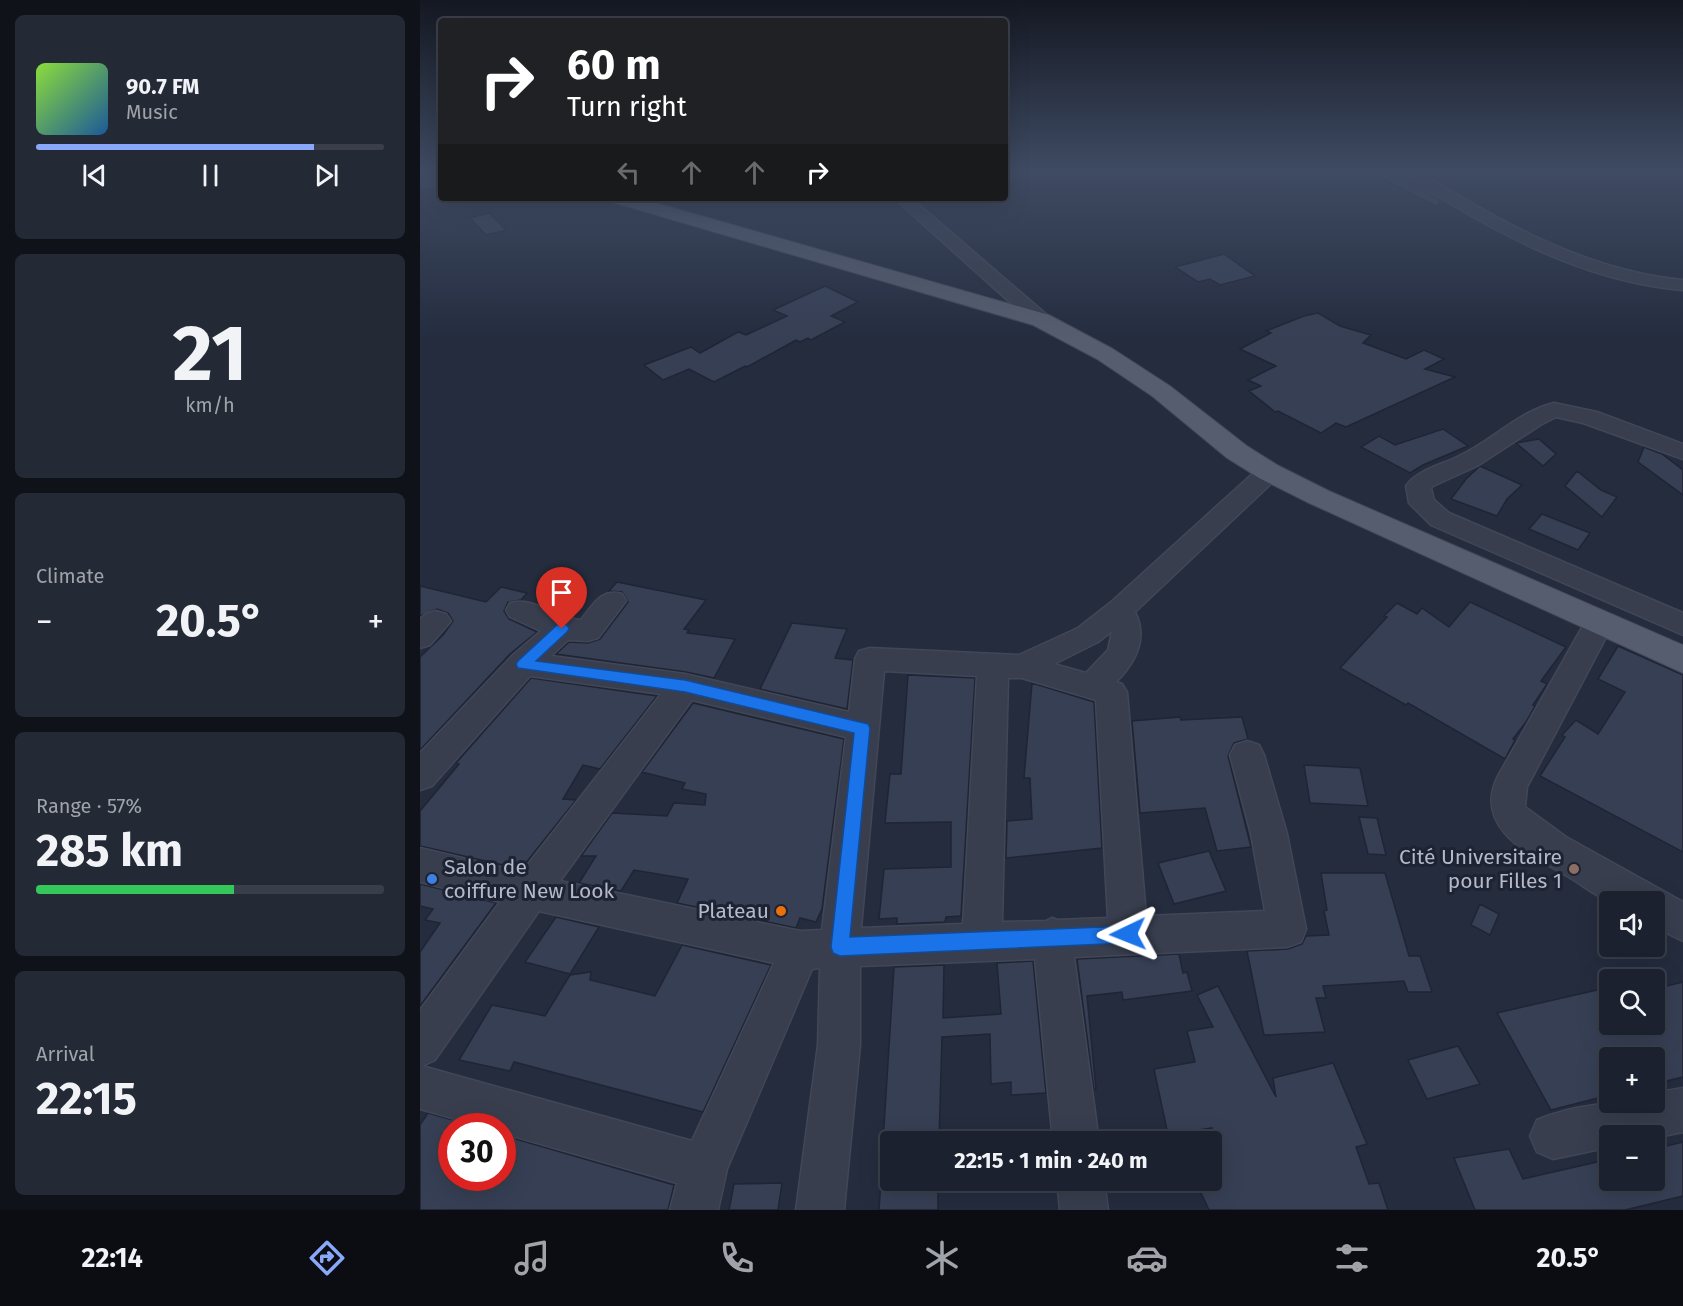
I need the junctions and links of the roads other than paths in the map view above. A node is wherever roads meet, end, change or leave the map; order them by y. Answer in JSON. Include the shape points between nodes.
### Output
{"nodes":[{"id":1,"x":724,"y":228,"type":"edge"},
{"id":2,"x":937,"y":228,"type":"edge"},
{"id":3,"x":1508,"y":228,"type":"edge"},
{"id":4,"x":1683,"y":285,"type":"edge"},
{"id":5,"x":1041,"y":320,"type":"junction"},
{"id":6,"x":1683,"y":453,"type":"edge"},
{"id":7,"x":1269,"y":472,"type":"junction"},
{"id":8,"x":612,"y":601,"type":"dead end"},
{"id":9,"x":520,"y":610,"type":"dead end"},
{"id":10,"x":1120,"y":610,"type":"junction"},
{"id":11,"x":1599,"y":622,"type":"junction"},
{"id":12,"x":1683,"y":625,"type":"edge"},
{"id":13,"x":562,"y":629,"type":"junction"},
{"id":14,"x":1683,"y":660,"type":"edge"},
{"id":15,"x":523,"y":664,"type":"junction"},
{"id":16,"x":1008,"y":666,"type":"junction"},
{"id":17,"x":685,"y":686,"type":"junction"},
{"id":18,"x":1091,"y":686,"type":"junction"},
{"id":19,"x":862,"y":728,"type":"junction"},
{"id":20,"x":1247,"y":755,"type":"dead end"},
{"id":21,"x":420,"y":776,"type":"edge"},
{"id":22,"x":420,"y":865,"type":"edge"},
{"id":23,"x":1628,"y":891,"type":"edge"},
{"id":24,"x":530,"y":892,"type":"junction"},
{"id":25,"x":1665,"y":912,"type":"edge"},
{"id":26,"x":1683,"y":923,"type":"edge"},
{"id":27,"x":1128,"y":934,"type":"junction"},
{"id":28,"x":1052,"y":937,"type":"junction"},
{"id":29,"x":982,"y":940,"type":"junction"},
{"id":30,"x":820,"y":948,"type":"junction"},
{"id":31,"x":420,"y":1045,"type":"edge"},
{"id":32,"x":420,"y":1087,"type":"edge"},
{"id":33,"x":1683,"y":1110,"type":"edge"},
{"id":34,"x":1075,"y":1131,"type":"edge"},
{"id":35,"x":1553,"y":1136,"type":"dead end"},
{"id":36,"x":704,"y":1168,"type":"junction"},
{"id":37,"x":1081,"y":1191,"type":"edge"},
{"id":38,"x":694,"y":1210,"type":"edge"},
{"id":39,"x":820,"y":1210,"type":"edge"},
{"id":40,"x":1084,"y":1210,"type":"edge"}],
"edges":[{"from":1,"to":5,"type":"main road"},
{"from":2,"to":5,"type":"street"},
{"from":3,"to":4,"type":"street","via":[[1577,260],[1632,278]]},
{"from":5,"to":7,"type":"main road","via":[[1105,354],[1161,391],[1237,452]]},
{"from":6,"to":12,"type":"street","via":[[1589,417],[1554,410],[1469,461],[1418,486],[1422,503],[1440,519]]},
{"from":7,"to":10,"type":"street"},
{"from":7,"to":11,"type":"main road"},
{"from":8,"to":13,"type":"street","via":[[588,631]]},
{"from":9,"to":13,"type":"street"},
{"from":10,"to":16,"type":"street","via":[[1088,635]]},
{"from":10,"to":18,"type":"street","via":[[1127,625],[1126,645],[1114,665]]},
{"from":11,"to":14,"type":"main road"},
{"from":11,"to":23,"type":"street","via":[[1510,786],[1506,804],[1513,819],[1533,835]]},
{"from":13,"to":15,"type":"street"},
{"from":15,"to":17,"type":"street"},
{"from":15,"to":21,"type":"street"},
{"from":16,"to":18,"type":"street"},
{"from":16,"to":19,"type":"street","via":[[870,659]]},
{"from":16,"to":29,"type":"street"},
{"from":17,"to":19,"type":"street"},
{"from":17,"to":24,"type":"street"},
{"from":18,"to":27,"type":"street","via":[[1111,692]]},
{"from":19,"to":30,"type":"street"},
{"from":20,"to":27,"type":"street","via":[[1269,834],[1287,929]]},
{"from":22,"to":24,"type":"street"},
{"from":24,"to":30,"type":"street"},
{"from":24,"to":31,"type":"street"},
{"from":25,"to":26,"type":"street"},
{"from":27,"to":28,"type":"street"},
{"from":28,"to":29,"type":"street"},
{"from":28,"to":34,"type":"street"},
{"from":29,"to":30,"type":"street"},
{"from":30,"to":36,"type":"street"},
{"from":30,"to":39,"type":"street","via":[[839,1045]]},
{"from":32,"to":36,"type":"street"},
{"from":33,"to":35,"type":"street"},
{"from":36,"to":38,"type":"street"},
{"from":37,"to":40,"type":"street"}]}
